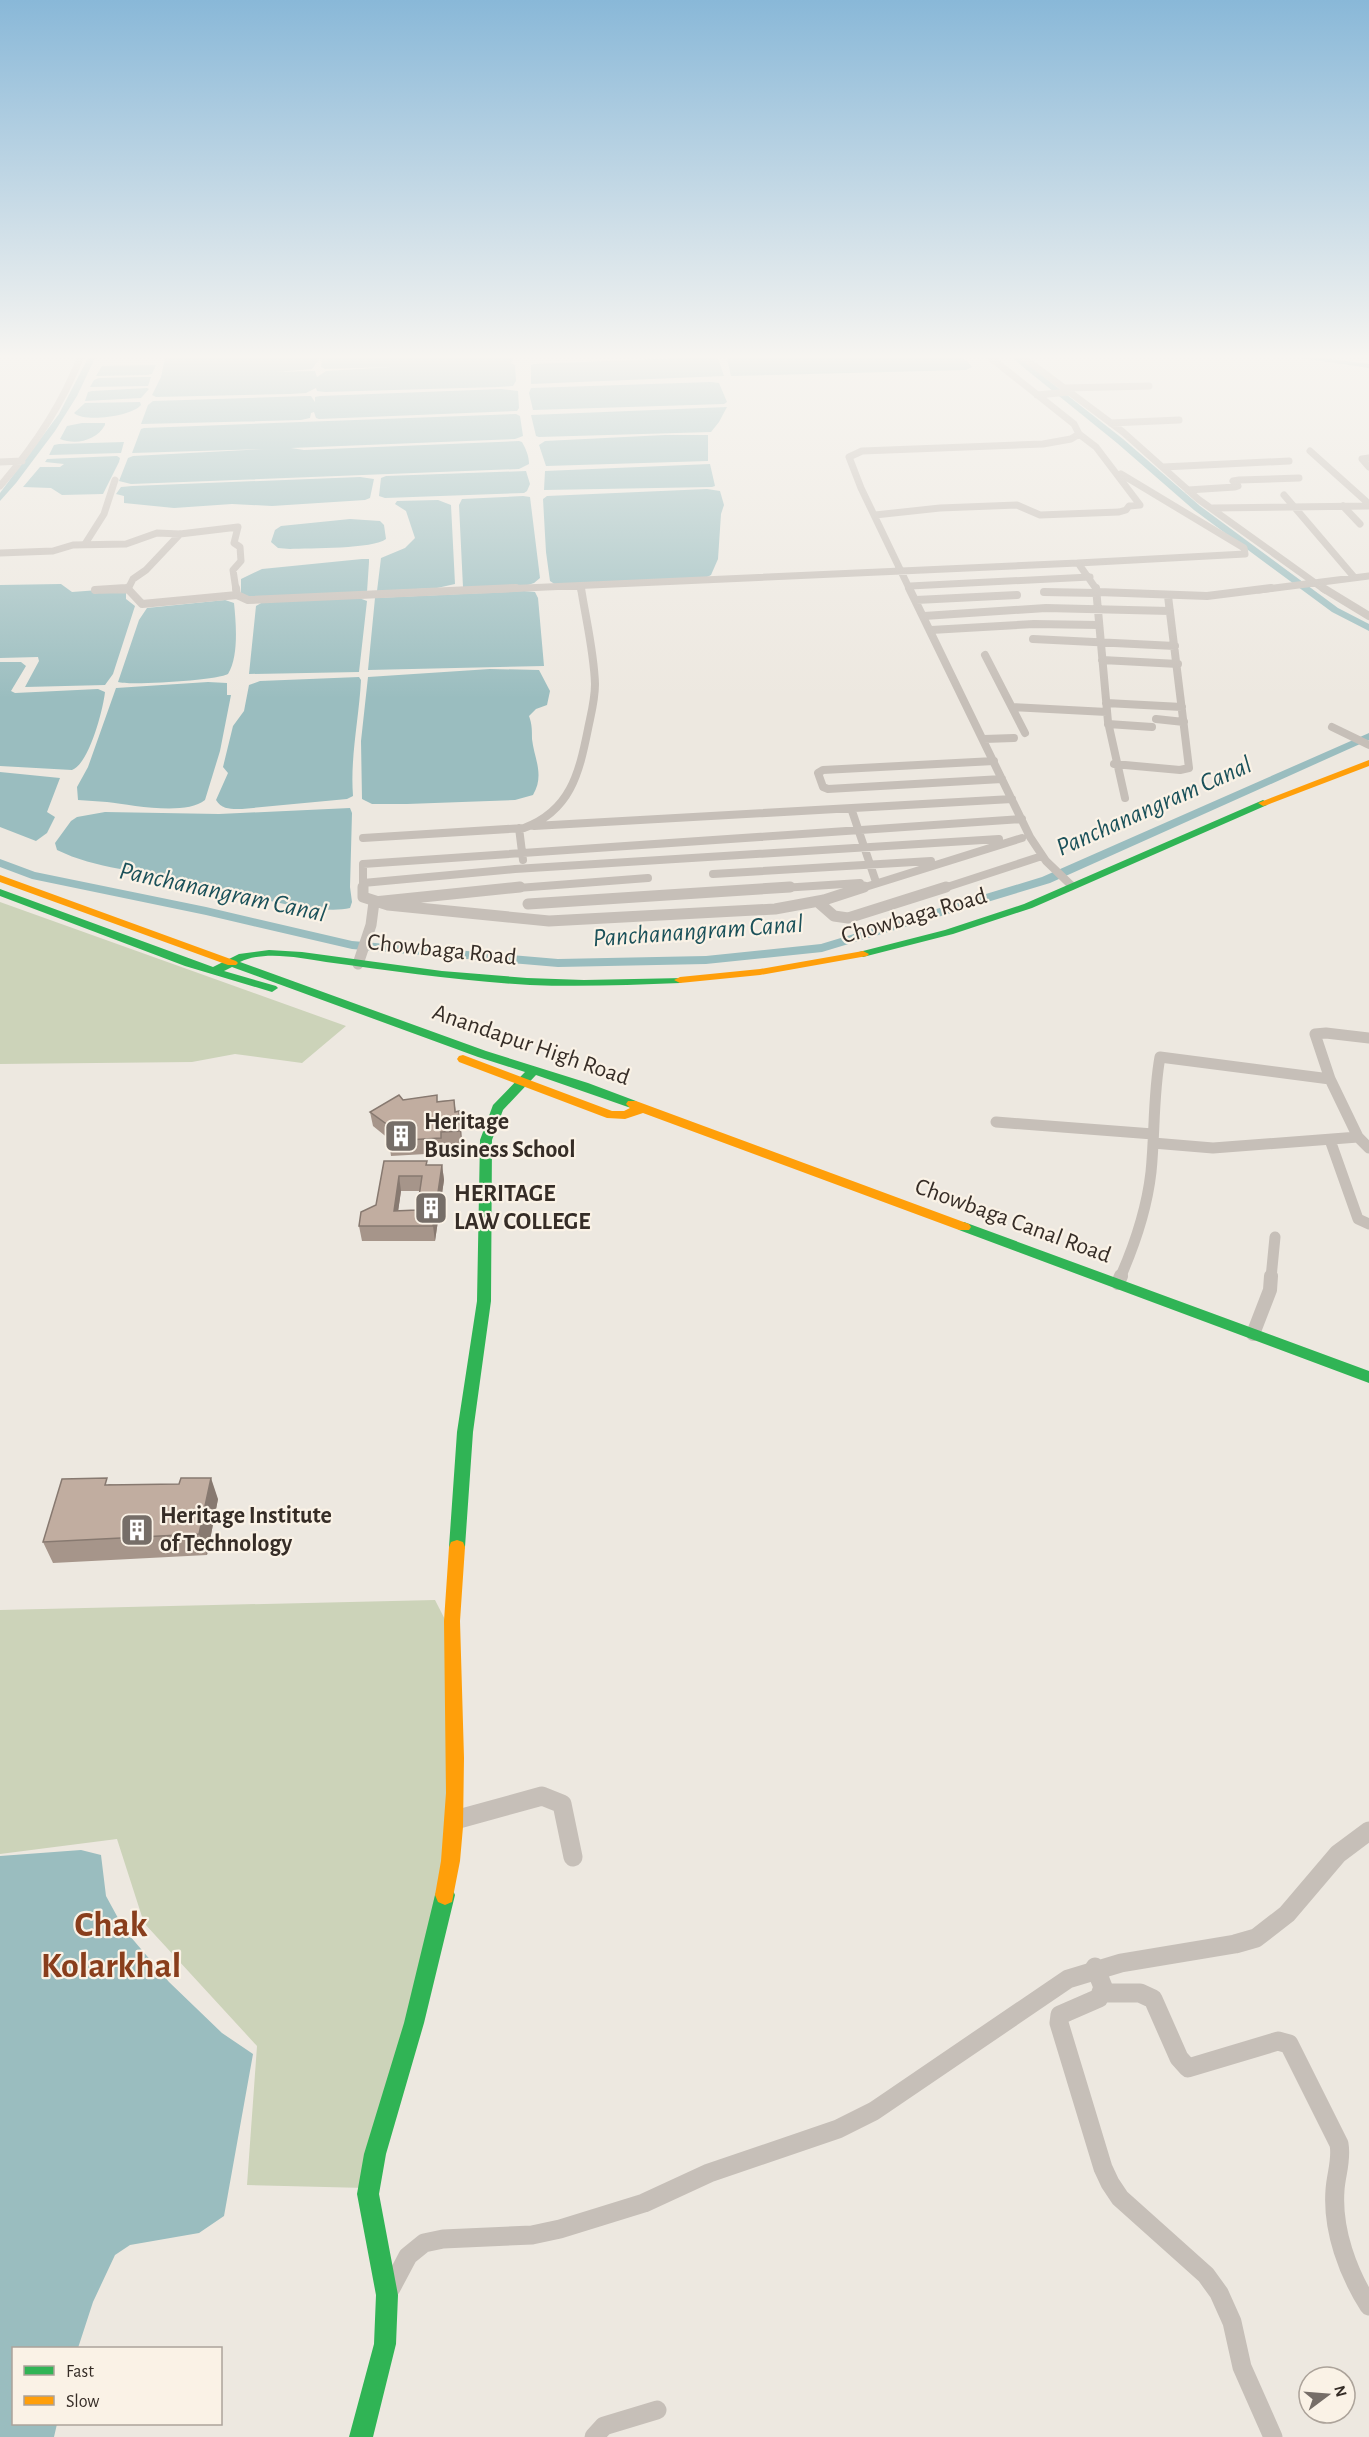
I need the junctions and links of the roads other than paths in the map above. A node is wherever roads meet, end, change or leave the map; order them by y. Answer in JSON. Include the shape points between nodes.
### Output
{"nodes":[{"id":1,"x":13,"y":472,"type":"edge"},
{"id":2,"x":856,"y":472,"type":"edge"},
{"id":3,"x":1116,"y":472,"type":"edge"},
{"id":4,"x":1118,"y":472,"type":"edge"},
{"id":5,"x":1168,"y":472,"type":"edge"},
{"id":6,"x":1333,"y":472,"type":"edge"},
{"id":7,"x":1299,"y":478,"type":"dead end"},
{"id":8,"x":116,"y":480,"type":"dead end"},
{"id":9,"x":0,"y":486,"type":"edge"},
{"id":10,"x":1188,"y":489,"type":"junction"},
{"id":11,"x":1284,"y":495,"type":"dead end"},
{"id":12,"x":1369,"y":505,"type":"edge"},
{"id":13,"x":1293,"y":506,"type":"junction"},
{"id":14,"x":1343,"y":507,"type":"junction"},
{"id":15,"x":1213,"y":508,"type":"junction"},
{"id":16,"x":875,"y":515,"type":"junction"},
{"id":17,"x":1360,"y":524,"type":"dead end"},
{"id":18,"x":180,"y":534,"type":"junction"},
{"id":19,"x":85,"y":544,"type":"junction"},
{"id":20,"x":0,"y":553,"type":"edge"},
{"id":21,"x":1078,"y":563,"type":"junction"},
{"id":22,"x":999,"y":567,"type":"junction"},
{"id":23,"x":903,"y":572,"type":"junction"},
{"id":24,"x":1369,"y":576,"type":"edge"},
{"id":25,"x":1090,"y":577,"type":"junction"},
{"id":26,"x":1354,"y":577,"type":"junction"},
{"id":27,"x":1008,"y":581,"type":"junction"},
{"id":28,"x":1311,"y":581,"type":"junction"},
{"id":29,"x":910,"y":586,"type":"junction"},
{"id":30,"x":580,"y":587,"type":"junction"},
{"id":31,"x":128,"y":589,"type":"junction"},
{"id":32,"x":95,"y":590,"type":"dead end"},
{"id":33,"x":1044,"y":592,"type":"dead end"},
{"id":34,"x":1098,"y":592,"type":"junction"},
{"id":35,"x":237,"y":595,"type":"junction"},
{"id":36,"x":1017,"y":595,"type":"junction"},
{"id":37,"x":1168,"y":596,"type":"junction"},
{"id":38,"x":916,"y":600,"type":"junction"},
{"id":39,"x":1026,"y":608,"type":"junction"},
{"id":40,"x":1098,"y":609,"type":"junction"},
{"id":41,"x":1170,"y":611,"type":"junction"},
{"id":42,"x":924,"y":615,"type":"junction"},
{"id":43,"x":1369,"y":616,"type":"edge"},
{"id":44,"x":1099,"y":625,"type":"junction"},
{"id":45,"x":931,"y":630,"type":"junction"},
{"id":46,"x":1033,"y":639,"type":"dead end"},
{"id":47,"x":1100,"y":642,"type":"junction"},
{"id":48,"x":1175,"y":646,"type":"junction"},
{"id":49,"x":986,"y":655,"type":"dead end"},
{"id":50,"x":1101,"y":660,"type":"junction"},
{"id":51,"x":1178,"y":664,"type":"junction"},
{"id":52,"x":1106,"y":703,"type":"junction"},
{"id":53,"x":1012,"y":707,"type":"junction"},
{"id":54,"x":1182,"y":707,"type":"junction"},
{"id":55,"x":1107,"y":712,"type":"junction"},
{"id":56,"x":1184,"y":722,"type":"junction"},
{"id":57,"x":1108,"y":724,"type":"junction"},
{"id":58,"x":1332,"y":728,"type":"dead end"},
{"id":59,"x":1025,"y":733,"type":"dead end"},
{"id":60,"x":1014,"y":738,"type":"dead end"},
{"id":61,"x":984,"y":739,"type":"junction"},
{"id":62,"x":1369,"y":745,"type":"edge"},
{"id":63,"x":994,"y":761,"type":"junction"},
{"id":64,"x":1369,"y":763,"type":"edge"},
{"id":65,"x":1114,"y":764,"type":"junction"},
{"id":66,"x":1002,"y":779,"type":"junction"},
{"id":67,"x":1125,"y":798,"type":"dead end"},
{"id":68,"x":1012,"y":799,"type":"junction"},
{"id":69,"x":851,"y":808,"type":"junction"},
{"id":70,"x":1022,"y":819,"type":"junction"},
{"id":71,"x":534,"y":826,"type":"junction"},
{"id":72,"x":519,"y":828,"type":"junction"},
{"id":73,"x":859,"y":830,"type":"junction"},
{"id":74,"x":363,"y":838,"type":"dead end"},
{"id":75,"x":1026,"y":838,"type":"junction"},
{"id":76,"x":865,"y":847,"type":"junction"},
{"id":77,"x":522,"y":852,"type":"junction"},
{"id":78,"x":709,"y":857,"type":"junction"},
{"id":79,"x":1044,"y":858,"type":"junction"},
{"id":80,"x":950,"y":860,"type":"junction"},
{"id":81,"x":871,"y":864,"type":"junction"},
{"id":82,"x":523,"y":868,"type":"junction"},
{"id":83,"x":712,"y":874,"type":"junction"},
{"id":84,"x":0,"y":878,"type":"edge"},
{"id":85,"x":648,"y":878,"type":"dead end"},
{"id":86,"x":879,"y":882,"type":"junction"},
{"id":87,"x":1069,"y":882,"type":"junction"},
{"id":88,"x":363,"y":883,"type":"junction"},
{"id":89,"x":524,"y":887,"type":"junction"},
{"id":90,"x":0,"y":892,"type":"edge"},
{"id":91,"x":717,"y":893,"type":"junction"},
{"id":92,"x":374,"y":902,"type":"junction"},
{"id":93,"x":818,"y":902,"type":"junction"},
{"id":94,"x":528,"y":904,"type":"junction"},
{"id":95,"x":531,"y":920,"type":"junction"},
{"id":96,"x":229,"y":961,"type":"junction"},
{"id":97,"x":358,"y":964,"type":"junction"},
{"id":98,"x":215,"y":971,"type":"junction"},
{"id":99,"x":1369,"y":1038,"type":"edge"},
{"id":100,"x":534,"y":1070,"type":"junction"},
{"id":101,"x":1330,"y":1079,"type":"junction"},
{"id":102,"x":521,"y":1083,"type":"junction"},
{"id":103,"x":642,"y":1108,"type":"junction"},
{"id":104,"x":996,"y":1122,"type":"dead end"},
{"id":105,"x":1358,"y":1137,"type":"junction"},
{"id":106,"x":1153,"y":1139,"type":"junction"},
{"id":107,"x":1330,"y":1140,"type":"junction"},
{"id":108,"x":1369,"y":1148,"type":"edge"},
{"id":109,"x":1369,"y":1224,"type":"edge"},
{"id":110,"x":1275,"y":1237,"type":"dead end"},
{"id":111,"x":1118,"y":1283,"type":"junction"},
{"id":112,"x":1252,"y":1334,"type":"junction"},
{"id":113,"x":1369,"y":1377,"type":"edge"},
{"id":114,"x":455,"y":1820,"type":"junction"},
{"id":115,"x":1369,"y":1831,"type":"edge"},
{"id":116,"x":573,"y":1857,"type":"dead end"},
{"id":117,"x":1095,"y":1967,"type":"junction"},
{"id":118,"x":1103,"y":1993,"type":"junction"},
{"id":119,"x":387,"y":2295,"type":"junction"},
{"id":120,"x":1369,"y":2306,"type":"edge"},
{"id":121,"x":657,"y":2410,"type":"dead end"},
{"id":122,"x":361,"y":2437,"type":"edge"},
{"id":123,"x":594,"y":2437,"type":"edge"},
{"id":124,"x":1274,"y":2437,"type":"edge"}],
"edges":[{"from":1,"to":9,"type":"street"},
{"from":2,"to":16,"type":"street"},
{"from":3,"to":16,"type":"street","via":[[1140,505],[1124,511],[1040,515],[1017,505]]},
{"from":4,"to":21,"type":"street","via":[[1246,551],[1245,554]]},
{"from":5,"to":10,"type":"street"},
{"from":6,"to":12,"type":"street"},
{"from":7,"to":10,"type":"street","via":[[1239,480],[1233,481],[1238,486],[1235,487]]},
{"from":8,"to":19,"type":"street","via":[[104,514]]},
{"from":10,"to":15,"type":"street"},
{"from":11,"to":13,"type":"street"},
{"from":12,"to":14,"type":"street"},
{"from":13,"to":14,"type":"street"},
{"from":13,"to":15,"type":"street"},
{"from":13,"to":26,"type":"street"},
{"from":14,"to":17,"type":"street"},
{"from":15,"to":28,"type":"street"},
{"from":16,"to":23,"type":"street"},
{"from":18,"to":19,"type":"street","via":[[157,533],[126,544]]},
{"from":18,"to":31,"type":"street","via":[[133,579]]},
{"from":18,"to":35,"type":"street","via":[[238,527],[234,543],[240,547],[241,561],[233,570]]},
{"from":19,"to":20,"type":"street","via":[[53,551]]},
{"from":21,"to":22,"type":"street"},
{"from":21,"to":25,"type":"street"},
{"from":22,"to":23,"type":"street"},
{"from":22,"to":27,"type":"street"},
{"from":23,"to":29,"type":"street"},
{"from":23,"to":30,"type":"street"},
{"from":24,"to":26,"type":"street"},
{"from":25,"to":27,"type":"street"},
{"from":25,"to":34,"type":"street"},
{"from":26,"to":28,"type":"street"},
{"from":27,"to":29,"type":"street"},
{"from":27,"to":36,"type":"street"},
{"from":28,"to":37,"type":"street","via":[[1224,594]]},
{"from":28,"to":43,"type":"street"},
{"from":29,"to":38,"type":"street"},
{"from":30,"to":35,"type":"street","via":[[257,600]]},
{"from":30,"to":71,"type":"street","via":[[595,698],[586,747],[566,796],[552,814]]},
{"from":31,"to":32,"type":"street"},
{"from":31,"to":35,"type":"street","via":[[142,604]]},
{"from":33,"to":34,"type":"street"},
{"from":34,"to":37,"type":"street"},
{"from":34,"to":40,"type":"street"},
{"from":36,"to":38,"type":"street"},
{"from":36,"to":39,"type":"street"},
{"from":37,"to":41,"type":"street"},
{"from":38,"to":42,"type":"street"},
{"from":39,"to":40,"type":"street"},
{"from":39,"to":42,"type":"street"},
{"from":40,"to":41,"type":"street"},
{"from":40,"to":44,"type":"street"},
{"from":41,"to":48,"type":"street"},
{"from":42,"to":45,"type":"street"},
{"from":44,"to":45,"type":"street"},
{"from":44,"to":47,"type":"street"},
{"from":45,"to":61,"type":"street"},
{"from":46,"to":47,"type":"street"},
{"from":47,"to":48,"type":"street"},
{"from":47,"to":50,"type":"street"},
{"from":48,"to":51,"type":"street"},
{"from":49,"to":53,"type":"street"},
{"from":50,"to":51,"type":"street"},
{"from":50,"to":52,"type":"street"},
{"from":51,"to":54,"type":"street"},
{"from":52,"to":54,"type":"street"},
{"from":52,"to":55,"type":"street"},
{"from":53,"to":55,"type":"street"},
{"from":53,"to":59,"type":"street"},
{"from":54,"to":56,"type":"street"},
{"from":55,"to":57,"type":"street"},
{"from":56,"to":57,"type":"street"},
{"from":56,"to":65,"type":"street","via":[[1189,768]]},
{"from":57,"to":65,"type":"street"},
{"from":58,"to":62,"type":"street"},
{"from":60,"to":61,"type":"street"},
{"from":61,"to":63,"type":"street"},
{"from":63,"to":66,"type":"street"},
{"from":63,"to":66,"type":"street","via":[[818,773],[823,787],[828,789]]},
{"from":64,"to":87,"type":"street","name":"Chowbaga Road"},
{"from":65,"to":67,"type":"street"},
{"from":66,"to":68,"type":"street"},
{"from":68,"to":69,"type":"street"},
{"from":68,"to":70,"type":"street"},
{"from":69,"to":71,"type":"street"},
{"from":69,"to":73,"type":"street"},
{"from":70,"to":73,"type":"street"},
{"from":70,"to":75,"type":"street"},
{"from":71,"to":72,"type":"street"},
{"from":72,"to":74,"type":"street"},
{"from":72,"to":77,"type":"street"},
{"from":73,"to":76,"type":"street"},
{"from":73,"to":77,"type":"street"},
{"from":75,"to":76,"type":"street"},
{"from":75,"to":79,"type":"street"},
{"from":75,"to":80,"type":"street"},
{"from":76,"to":78,"type":"street"},
{"from":76,"to":81,"type":"street"},
{"from":77,"to":82,"type":"street"},
{"from":77,"to":88,"type":"street","via":[[363,864]]},
{"from":78,"to":82,"type":"street"},
{"from":78,"to":83,"type":"street"},
{"from":79,"to":87,"type":"street"},
{"from":79,"to":93,"type":"street","via":[[855,917],[831,916]]},
{"from":80,"to":81,"type":"street"},
{"from":80,"to":86,"type":"street"},
{"from":81,"to":83,"type":"street"},
{"from":81,"to":86,"type":"street"},
{"from":82,"to":88,"type":"street"},
{"from":82,"to":89,"type":"street"},
{"from":83,"to":91,"type":"street"},
{"from":84,"to":96,"type":"street","name":"Anandapur High Road"},
{"from":85,"to":89,"type":"street"},
{"from":86,"to":91,"type":"street"},
{"from":86,"to":93,"type":"street"},
{"from":87,"to":97,"type":"street","name":"Chowbaga Road","via":[[998,917],[920,940],[819,966],[742,976],[557,984]]},
{"from":88,"to":92,"type":"street","via":[[363,897]]},
{"from":89,"to":92,"type":"street"},
{"from":89,"to":94,"type":"street"},
{"from":90,"to":98,"type":"street","name":"Anandapur High Road"},
{"from":91,"to":94,"type":"street"},
{"from":92,"to":95,"type":"street"},
{"from":92,"to":97,"type":"street","via":[[371,926]]},
{"from":93,"to":95,"type":"street","via":[[775,909]]},
{"from":94,"to":95,"type":"street"},
{"from":96,"to":97,"type":"street","name":"Chowbaga Road","via":[[255,954],[278,954]]},
{"from":96,"to":98,"type":"street"},
{"from":96,"to":100,"type":"street","name":"Anandapur High Road"},
{"from":98,"to":102,"type":"street","name":"Anandapur High Road","via":[[362,1017]]},
{"from":99,"to":101,"type":"street","via":[[1315,1034]]},
{"from":100,"to":102,"type":"street"},
{"from":100,"to":103,"type":"street","name":"Anandapur High Road"},
{"from":101,"to":105,"type":"street"},
{"from":101,"to":106,"type":"street","via":[[1161,1057]]},
{"from":102,"to":103,"type":"street","name":"Anandapur High Road","via":[[611,1115],[625,1115]]},
{"from":102,"to":114,"type":"street","via":[[497,1108],[486,1140],[484,1300],[465,1432],[452,1619]]},
{"from":103,"to":111,"type":"street","name":"Chowbaga Canal Road"},
{"from":104,"to":106,"type":"street"},
{"from":105,"to":107,"type":"street"},
{"from":105,"to":108,"type":"street"},
{"from":106,"to":107,"type":"street","via":[[1213,1148]]},
{"from":106,"to":111,"type":"street","via":[[1142,1220]]},
{"from":107,"to":109,"type":"street","via":[[1358,1219]]},
{"from":110,"to":112,"type":"street","via":[[1270,1290]]},
{"from":111,"to":112,"type":"street","name":"Chowbaga Canal Road"},
{"from":112,"to":113,"type":"street","name":"Chowbaga Canal Road"},
{"from":114,"to":116,"type":"street","via":[[542,1796],[562,1804]]},
{"from":114,"to":119,"type":"street","via":[[453,1856],[442,1912],[375,2154],[368,2194]]},
{"from":115,"to":117,"type":"street","via":[[1339,1850],[1297,1904],[1255,1939]]},
{"from":117,"to":118,"type":"street"},
{"from":117,"to":119,"type":"street","via":[[1059,1986],[874,2111],[838,2129],[709,2173],[644,2203],[560,2229],[424,2243],[408,2256]]},
{"from":118,"to":120,"type":"street","via":[[1140,1992],[1153,1999],[1179,2058],[1188,2068],[1278,2041],[1289,2044],[1339,2144],[1336,2216],[1354,2279]]},
{"from":118,"to":124,"type":"street","via":[[1060,2015],[1059,2023],[1103,2168],[1120,2198],[1206,2275],[1219,2294],[1232,2322],[1242,2367]]},
{"from":119,"to":122,"type":"street","via":[[385,2344]]},
{"from":121,"to":123,"type":"street","via":[[604,2426]]}]}
